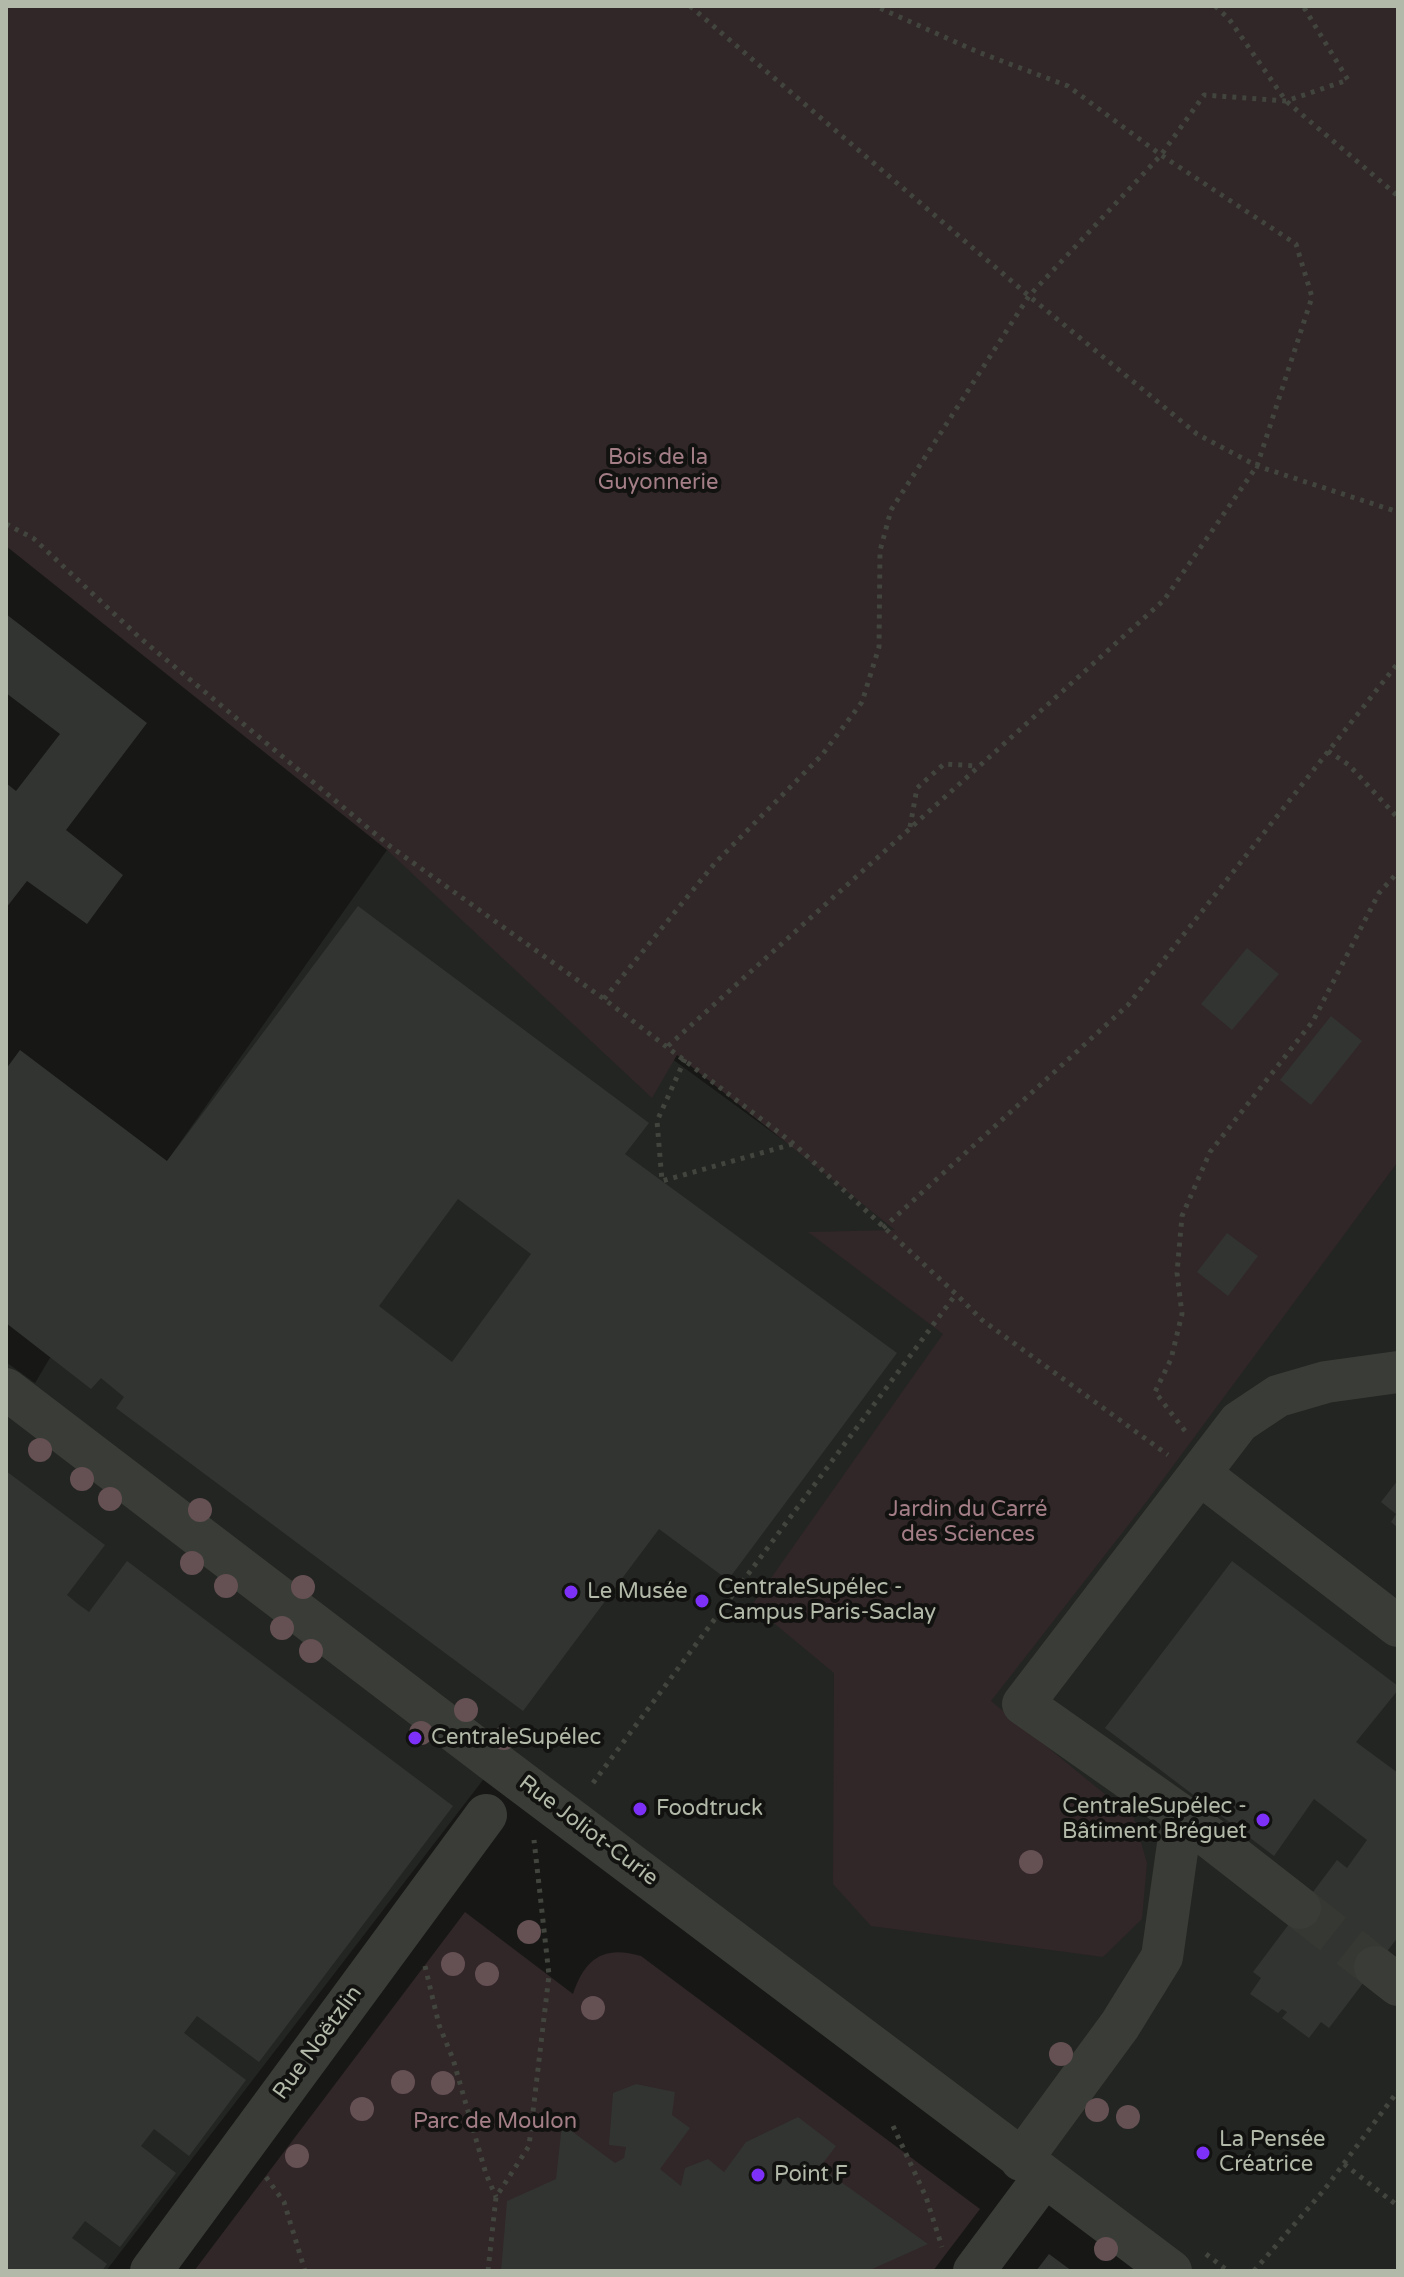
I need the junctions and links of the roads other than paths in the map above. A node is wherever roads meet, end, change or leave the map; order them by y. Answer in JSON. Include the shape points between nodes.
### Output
{"nodes":[{"id":1,"x":1398,"y":1372,"type":"edge"},
{"id":2,"x":6,"y":1389,"type":"edge"},
{"id":3,"x":1200,"y":1474,"type":"junction"},
{"id":4,"x":1398,"y":1626,"type":"edge"},
{"id":5,"x":486,"y":1815,"type":"dead end"},
{"id":6,"x":1182,"y":1816,"type":"junction"},
{"id":7,"x":1300,"y":1908,"type":"tunnel mouth"},
{"id":8,"x":1033,"y":2168,"type":"junction"},
{"id":9,"x":959,"y":2265,"type":"edge"},
{"id":10,"x":151,"y":2271,"type":"edge"},
{"id":11,"x":1171,"y":2271,"type":"edge"}],
"edges":[{"from":1,"to":3,"type":"street","via":[[1326,1382],[1278,1396],[1239,1422]]},
{"from":2,"to":8,"type":"street","name":"Rue Joliot-Curie"},
{"from":3,"to":4,"type":"street"},
{"from":3,"to":6,"type":"street","via":[[1023,1704]]},
{"from":5,"to":10,"type":"street","name":"Rue Noëtzlin"},
{"from":6,"to":7,"type":"street"},
{"from":6,"to":8,"type":"street","via":[[1162,1957]]},
{"from":8,"to":9,"type":"street"},
{"from":8,"to":11,"type":"street","name":"Rue Joliot-Curie"}]}
